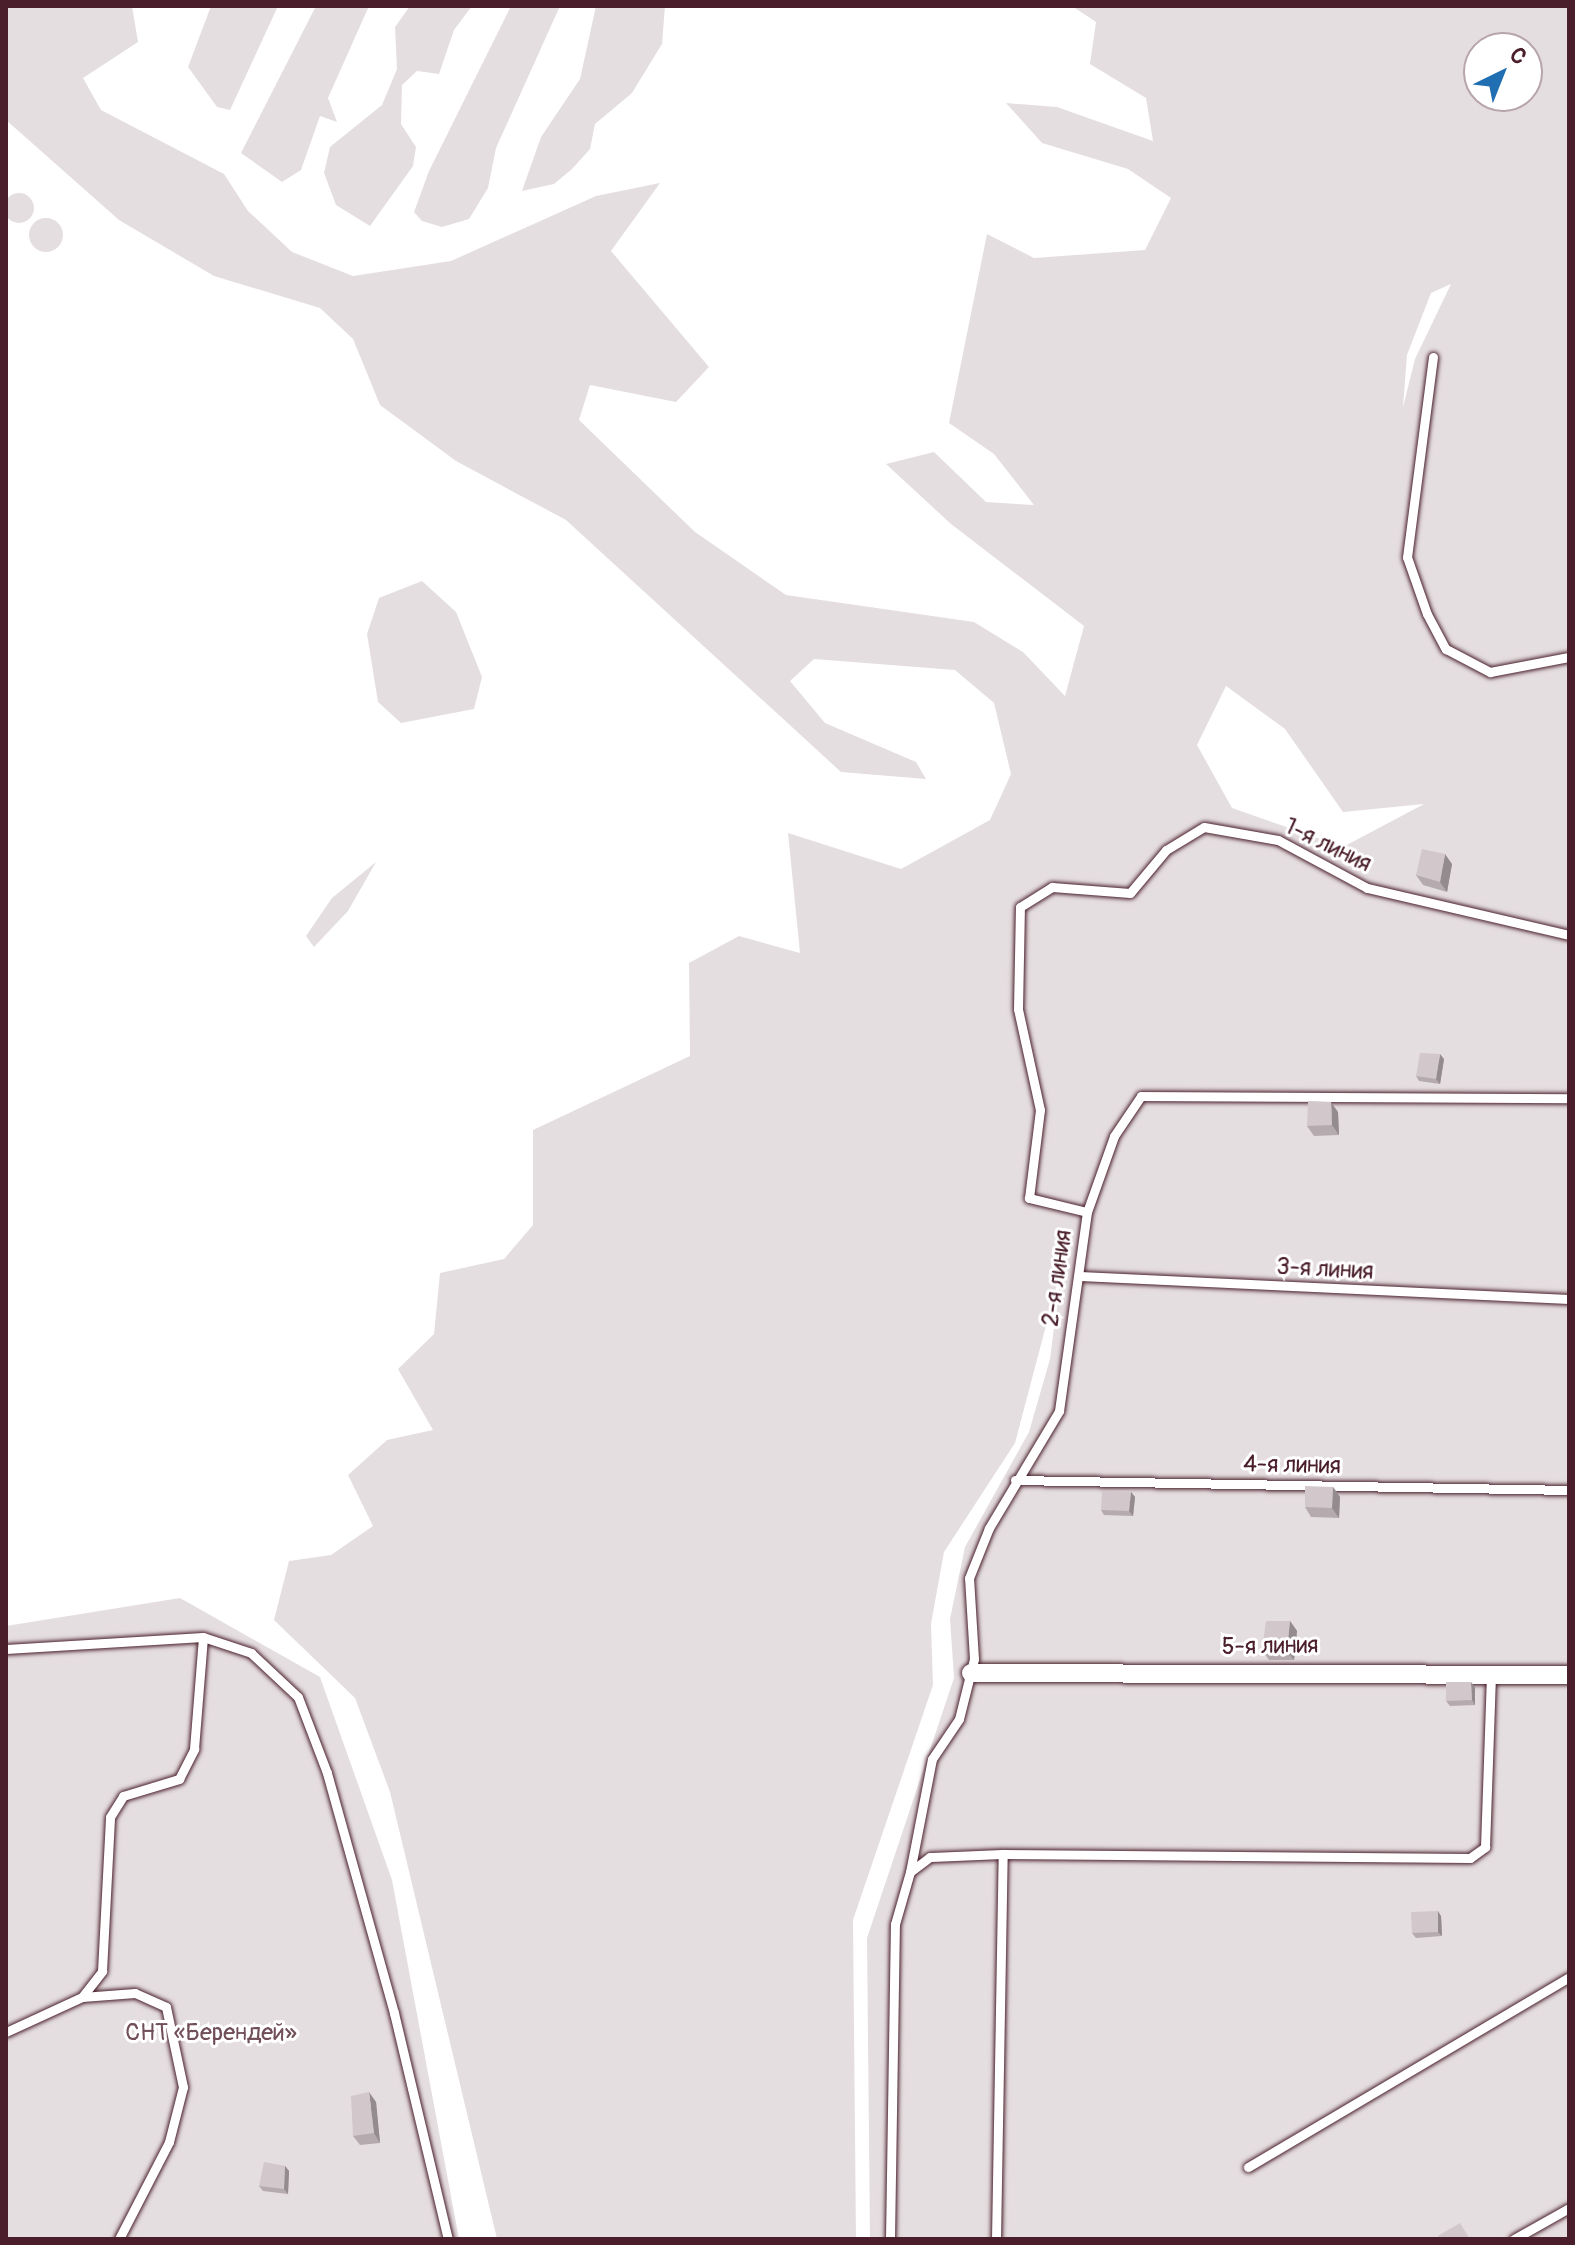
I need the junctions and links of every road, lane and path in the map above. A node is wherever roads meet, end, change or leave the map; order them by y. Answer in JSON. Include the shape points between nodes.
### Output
{"nodes":[{"id":1,"x":1433,"y":357,"type":"dead end"},
{"id":2,"x":1569,"y":657,"type":"edge"},
{"id":3,"x":1569,"y":935,"type":"edge"},
{"id":4,"x":1569,"y":1098,"type":"edge"},
{"id":5,"x":1087,"y":1212,"type":"junction"},
{"id":6,"x":1079,"y":1276,"type":"junction"},
{"id":7,"x":1569,"y":1299,"type":"edge"},
{"id":8,"x":1015,"y":1480,"type":"junction"},
{"id":9,"x":1569,"y":1490,"type":"edge"},
{"id":10,"x":203,"y":1637,"type":"junction"},
{"id":11,"x":6,"y":1649,"type":"edge"},
{"id":12,"x":971,"y":1673,"type":"junction"},
{"id":13,"x":1491,"y":1674,"type":"junction"},
{"id":14,"x":1569,"y":1675,"type":"edge"},
{"id":15,"x":1003,"y":1854,"type":"junction"},
{"id":16,"x":910,"y":1872,"type":"junction"},
{"id":17,"x":1569,"y":1977,"type":"edge"},
{"id":18,"x":82,"y":1997,"type":"junction"},
{"id":19,"x":6,"y":2032,"type":"edge"},
{"id":20,"x":1248,"y":2167,"type":"dead end"},
{"id":21,"x":1569,"y":2208,"type":"edge"},
{"id":22,"x":119,"y":2239,"type":"edge"},
{"id":23,"x":448,"y":2239,"type":"edge"},
{"id":24,"x":890,"y":2239,"type":"edge"},
{"id":25,"x":996,"y":2239,"type":"edge"},
{"id":26,"x":1514,"y":2239,"type":"edge"}],
"edges":[{"from":1,"to":2,"type":"lane","via":[[1407,557],[1427,614],[1446,649],[1490,672]]},
{"from":3,"to":5,"type":"lane","name":"1-я линия","via":[[1367,888],[1278,840],[1204,827],[1166,850],[1130,893],[1052,887],[1020,907],[1018,1009],[1040,1110],[1029,1198]]},
{"from":4,"to":5,"type":"lane","name":"2-я линия","via":[[1141,1096],[1114,1136]]},
{"from":5,"to":6,"type":"lane","name":"2-я линия"},
{"from":6,"to":7,"type":"lane","name":"3-я линия"},
{"from":6,"to":8,"type":"lane","name":"2-я линия","via":[[1059,1411]]},
{"from":8,"to":9,"type":"lane","name":"4-я линия"},
{"from":8,"to":12,"type":"lane","name":"2-я линия","via":[[969,1578]]},
{"from":10,"to":11,"type":"lane"},
{"from":10,"to":18,"type":"lane","via":[[194,1749],[179,1779],[123,1796],[110,1817],[102,1971]]},
{"from":10,"to":23,"type":"lane","via":[[251,1653],[298,1697],[381,1968]]},
{"from":12,"to":13,"type":"street","name":"5-я линия"},
{"from":12,"to":16,"type":"lane","name":"2-я линия","via":[[959,1719],[932,1759]]},
{"from":13,"to":14,"type":"street","name":"5-я линия"},
{"from":13,"to":15,"type":"lane","via":[[1485,1847],[1470,1858]]},
{"from":15,"to":16,"type":"lane","via":[[930,1857]]},
{"from":15,"to":25,"type":"lane"},
{"from":16,"to":24,"type":"lane","name":"2-я линия","via":[[893,1954]]},
{"from":17,"to":20,"type":"lane"},
{"from":18,"to":19,"type":"lane"},
{"from":18,"to":22,"type":"lane","via":[[135,1993],[166,2007],[183,2087],[169,2142]]},
{"from":21,"to":26,"type":"lane"}]}
